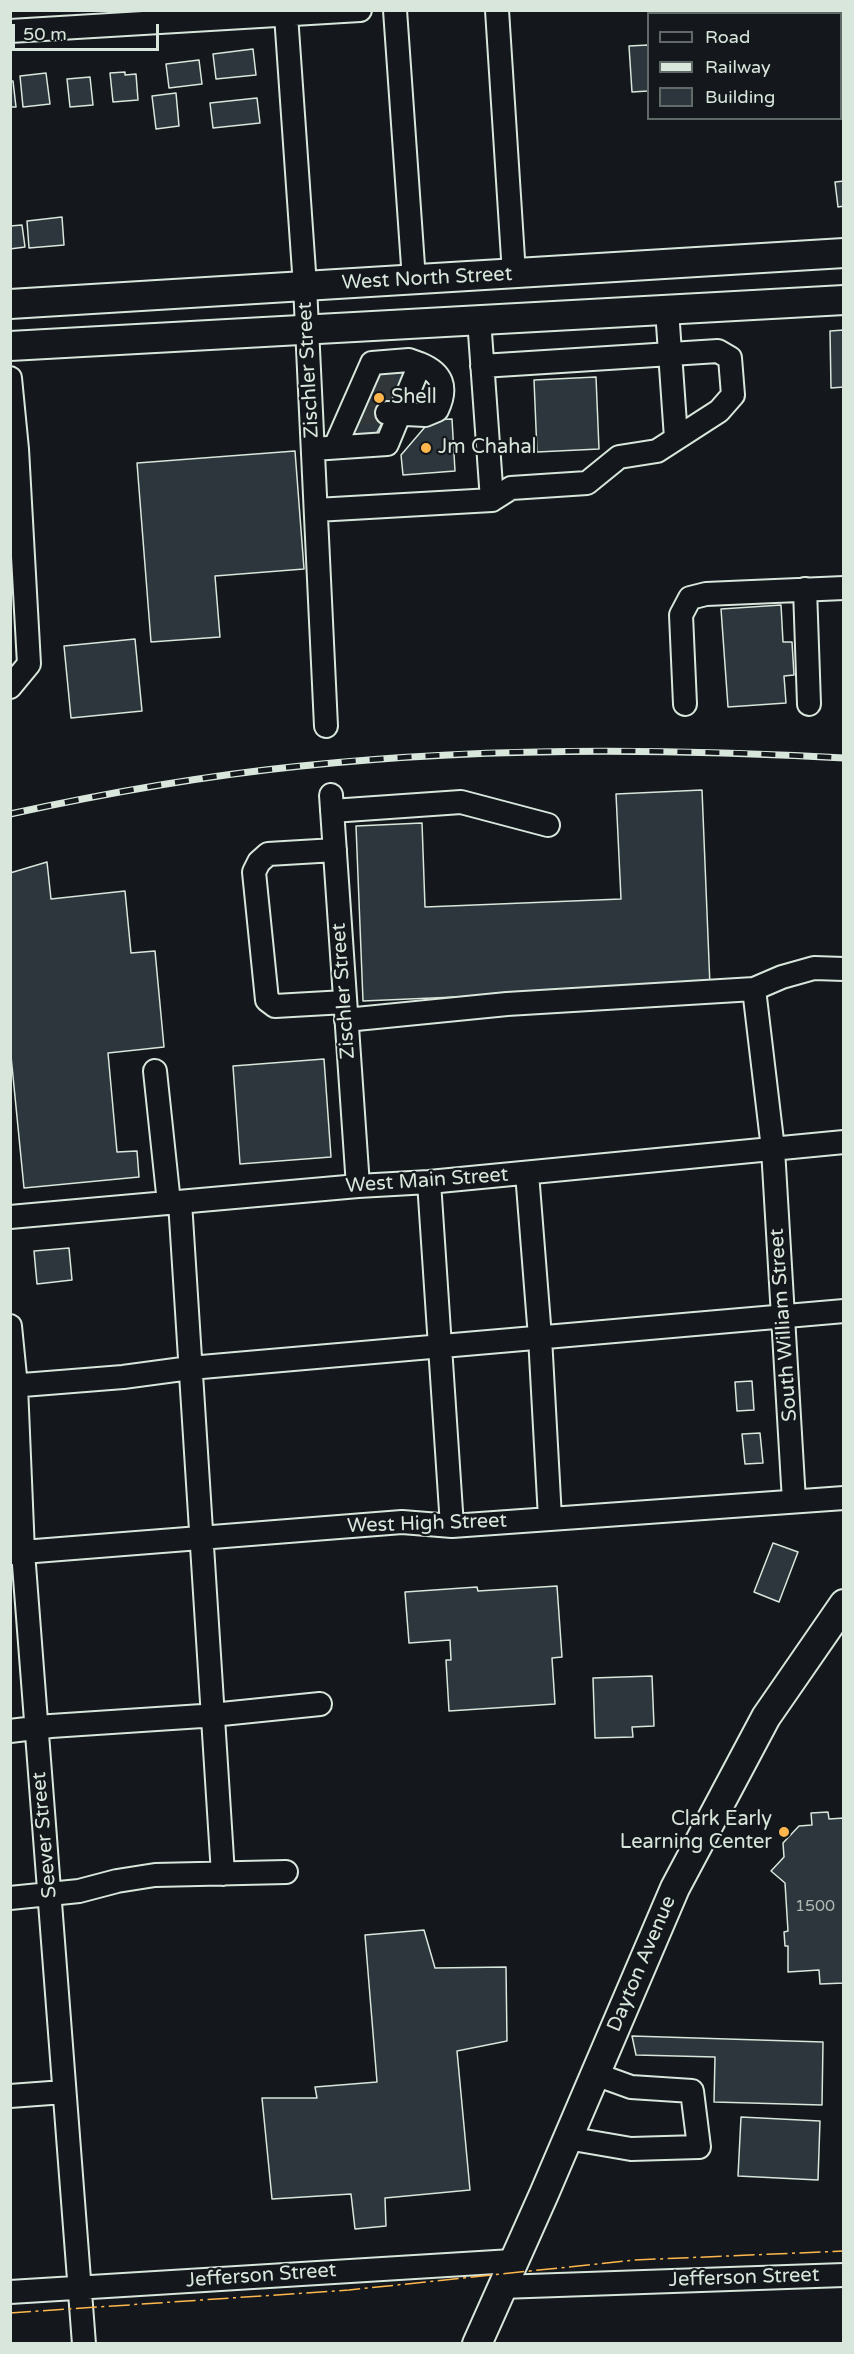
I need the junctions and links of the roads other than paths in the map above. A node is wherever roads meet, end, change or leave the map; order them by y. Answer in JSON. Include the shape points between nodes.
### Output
{"nodes":[{"id":1,"x":360,"y":10,"type":"edge"},
{"id":2,"x":395,"y":10,"type":"edge"},
{"id":3,"x":497,"y":10,"type":"edge"},
{"id":4,"x":283,"y":14,"type":"edge"},
{"id":5,"x":20,"y":24,"type":"edge"},
{"id":6,"x":843,"y":253,"type":"edge"},
{"id":7,"x":514,"y":274,"type":"junction"},
{"id":8,"x":414,"y":280,"type":"junction"},
{"id":9,"x":305,"y":286,"type":"junction"},
{"id":10,"x":843,"y":300,"type":"edge"},
{"id":11,"x":10,"y":303,"type":"edge"},
{"id":12,"x":667,"y":310,"type":"junction"},
{"id":13,"x":479,"y":319,"type":"junction"},
{"id":14,"x":409,"y":323,"type":"junction"},
{"id":15,"x":307,"y":328,"type":"junction"},
{"id":16,"x":10,"y":346,"type":"edge"},
{"id":17,"x":662,"y":355,"type":"junction"},
{"id":18,"x":414,"y":362,"type":"junction"},
{"id":19,"x":482,"y":366,"type":"junction"},
{"id":20,"x":10,"y":378,"type":"edge"},
{"id":21,"x":393,"y":413,"type":"junction"},
{"id":22,"x":676,"y":438,"type":"junction"},
{"id":23,"x":324,"y":448,"type":"junction"},
{"id":24,"x":492,"y":500,"type":"junction"},
{"id":25,"x":316,"y":510,"type":"junction"},
{"id":26,"x":843,"y":588,"type":"edge"},
{"id":27,"x":805,"y":589,"type":"junction"},
{"id":28,"x":10,"y":687,"type":"edge"},
{"id":29,"x":685,"y":704,"type":"dead end"},
{"id":30,"x":808,"y":704,"type":"dead end"},
{"id":31,"x":326,"y":726,"type":"dead end"},
{"id":32,"x":548,"y":825,"type":"dead end"},
{"id":33,"x":335,"y":850,"type":"junction"},
{"id":34,"x":843,"y":969,"type":"edge"},
{"id":35,"x":754,"y":989,"type":"junction"},
{"id":36,"x":346,"y":1011,"type":"junction"},
{"id":37,"x":155,"y":1071,"type":"dead end"},
{"id":38,"x":843,"y":1143,"type":"edge"},
{"id":39,"x":773,"y":1149,"type":"junction"},
{"id":40,"x":527,"y":1173,"type":"junction"},
{"id":41,"x":429,"y":1182,"type":"junction"},
{"id":42,"x":358,"y":1186,"type":"junction"},
{"id":43,"x":175,"y":1203,"type":"junction"},
{"id":44,"x":10,"y":1217,"type":"edge"},
{"id":45,"x":843,"y":1311,"type":"edge"},
{"id":46,"x":783,"y":1315,"type":"junction"},
{"id":47,"x":10,"y":1326,"type":"edge"},
{"id":48,"x":540,"y":1337,"type":"junction"},
{"id":49,"x":440,"y":1346,"type":"junction"},
{"id":50,"x":190,"y":1368,"type":"junction"},
{"id":51,"x":13,"y":1386,"type":"edge"},
{"id":52,"x":843,"y":1498,"type":"edge"},
{"id":53,"x":795,"y":1501,"type":"junction"},
{"id":54,"x":550,"y":1518,"type":"junction"},
{"id":55,"x":452,"y":1526,"type":"junction"},
{"id":56,"x":202,"y":1538,"type":"junction"},
{"id":57,"x":17,"y":1553,"type":"edge"},
{"id":58,"x":843,"y":1604,"type":"edge"},
{"id":59,"x":320,"y":1704,"type":"dead end"},
{"id":60,"x":214,"y":1715,"type":"junction"},
{"id":61,"x":37,"y":1728,"type":"junction"},
{"id":62,"x":10,"y":1731,"type":"edge"},
{"id":63,"x":286,"y":1872,"type":"dead end"},
{"id":64,"x":223,"y":1874,"type":"junction"},
{"id":65,"x":50,"y":1895,"type":"junction"},
{"id":66,"x":10,"y":1898,"type":"edge"},
{"id":67,"x":595,"y":2074,"type":"junction"},
{"id":68,"x":64,"y":2092,"type":"junction"},
{"id":69,"x":10,"y":2096,"type":"edge"},
{"id":70,"x":567,"y":2138,"type":"junction"},
{"id":71,"x":512,"y":2261,"type":"junction"},
{"id":72,"x":843,"y":2275,"type":"edge"},
{"id":73,"x":501,"y":2287,"type":"junction"},
{"id":74,"x":80,"y":2288,"type":"junction"},
{"id":75,"x":10,"y":2292,"type":"edge"},
{"id":76,"x":84,"y":2343,"type":"edge"},
{"id":77,"x":477,"y":2343,"type":"edge"}],
"edges":[{"from":1,"to":4,"type":"street"},
{"from":2,"to":8,"type":"street"},
{"from":3,"to":7,"type":"street"},
{"from":4,"to":5,"type":"street"},
{"from":4,"to":9,"type":"street","name":"Zischler Street"},
{"from":6,"to":7,"type":"main road","name":"West North Street"},
{"from":7,"to":8,"type":"main road","name":"West North Street"},
{"from":8,"to":9,"type":"main road","name":"West North Street"},
{"from":9,"to":11,"type":"main road","name":"West North Street"},
{"from":9,"to":15,"type":"street","name":"Zischler Street"},
{"from":10,"to":12,"type":"main road"},
{"from":12,"to":13,"type":"main road"},
{"from":12,"to":17,"type":"street"},
{"from":13,"to":14,"type":"main road"},
{"from":13,"to":19,"type":"street"},
{"from":14,"to":15,"type":"main road"},
{"from":14,"to":18,"type":"street"},
{"from":15,"to":16,"type":"main road"},
{"from":15,"to":23,"type":"street","name":"Zischler Street"},
{"from":17,"to":19,"type":"street"},
{"from":17,"to":22,"type":"street"},
{"from":17,"to":22,"type":"street","via":[[718,351],[730,358],[733,396],[719,411]]},
{"from":18,"to":21,"type":"street"},
{"from":18,"to":21,"type":"street","via":[[435,372],[441,382],[437,410],[425,415]]},
{"from":18,"to":23,"type":"street","via":[[372,363],[367,388],[354,413]]},
{"from":19,"to":24,"type":"street"},
{"from":20,"to":28,"type":"street","via":[[29,664]]},
{"from":21,"to":23,"type":"street","via":[[387,444]]},
{"from":22,"to":24,"type":"street","via":[[657,451],[619,457],[587,483],[511,488]]},
{"from":23,"to":25,"type":"street","name":"Zischler Street"},
{"from":24,"to":25,"type":"street"},
{"from":25,"to":31,"type":"street","name":"Zischler Street"},
{"from":26,"to":27,"type":"street"},
{"from":27,"to":29,"type":"street","via":[[690,598],[681,615]]},
{"from":27,"to":30,"type":"street"},
{"from":32,"to":33,"type":"street","name":"Zischler Street","via":[[461,802],[331,803]]},
{"from":33,"to":36,"type":"street","name":"Zischler Street"},
{"from":33,"to":36,"type":"street","via":[[268,854],[254,872],[267,1000],[275,1006]]},
{"from":34,"to":35,"type":"street","via":[[814,968]]},
{"from":35,"to":36,"type":"street"},
{"from":35,"to":39,"type":"street","name":"South William Street"},
{"from":36,"to":42,"type":"street","name":"Zischler Street"},
{"from":37,"to":43,"type":"street"},
{"from":38,"to":39,"type":"street","name":"West Main Street"},
{"from":39,"to":40,"type":"street","name":"West Main Street"},
{"from":39,"to":46,"type":"street","name":"South William Street"},
{"from":40,"to":41,"type":"street","name":"West Main Street"},
{"from":40,"to":48,"type":"street"},
{"from":41,"to":42,"type":"street","name":"West Main Street"},
{"from":41,"to":49,"type":"street"},
{"from":42,"to":43,"type":"street","name":"West Main Street"},
{"from":43,"to":44,"type":"street","name":"West Main Street"},
{"from":43,"to":50,"type":"street"},
{"from":45,"to":46,"type":"street"},
{"from":46,"to":48,"type":"street"},
{"from":46,"to":53,"type":"street","name":"South William Street"},
{"from":47,"to":51,"type":"street","name":"Seever Street"},
{"from":48,"to":49,"type":"street"},
{"from":48,"to":54,"type":"street"},
{"from":49,"to":50,"type":"street"},
{"from":49,"to":55,"type":"street"},
{"from":50,"to":51,"type":"street"},
{"from":50,"to":56,"type":"street"},
{"from":51,"to":57,"type":"street","name":"Seever Street"},
{"from":52,"to":53,"type":"street","name":"West High Street"},
{"from":53,"to":54,"type":"street","name":"West High Street"},
{"from":54,"to":55,"type":"street","name":"West High Street"},
{"from":55,"to":56,"type":"street","name":"West High Street","via":[[402,1522]]},
{"from":56,"to":57,"type":"street","name":"West High Street"},
{"from":56,"to":60,"type":"street"},
{"from":57,"to":61,"type":"street","name":"Seever Street"},
{"from":58,"to":67,"type":"main road","name":"Dayton Avenue","via":[[766,1717],[675,1888]]},
{"from":59,"to":60,"type":"street"},
{"from":60,"to":61,"type":"street"},
{"from":60,"to":64,"type":"street"},
{"from":61,"to":62,"type":"street"},
{"from":61,"to":65,"type":"street","name":"Seever Street"},
{"from":63,"to":64,"type":"street"},
{"from":64,"to":65,"type":"street","via":[[155,1875]]},
{"from":65,"to":66,"type":"street"},
{"from":65,"to":68,"type":"street","name":"Seever Street"},
{"from":67,"to":70,"type":"main road","name":"Dayton Avenue"},
{"from":67,"to":70,"type":"street","via":[[631,2087],[692,2091],[699,2147],[631,2149]]},
{"from":68,"to":69,"type":"street"},
{"from":68,"to":74,"type":"street","name":"Seever Street"},
{"from":70,"to":71,"type":"main road","name":"Dayton Avenue"},
{"from":71,"to":73,"type":"main road","name":"Dayton Avenue"},
{"from":71,"to":74,"type":"street","name":"Jefferson Street"},
{"from":72,"to":73,"type":"street","name":"Jefferson Street"},
{"from":73,"to":77,"type":"main road","name":"Dayton Avenue"},
{"from":74,"to":75,"type":"street","name":"Jefferson Street"},
{"from":74,"to":76,"type":"street","name":"Seever Street"}]}
